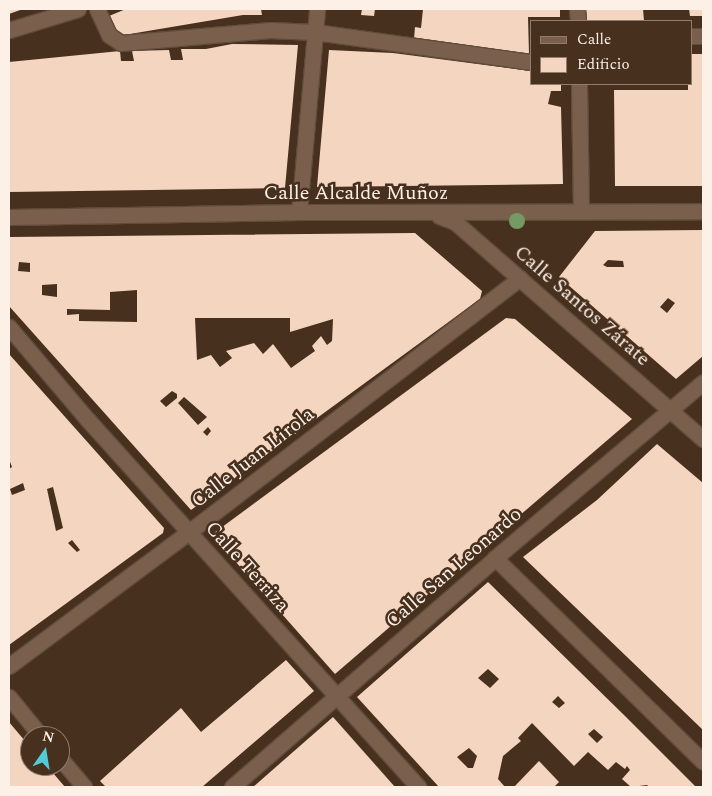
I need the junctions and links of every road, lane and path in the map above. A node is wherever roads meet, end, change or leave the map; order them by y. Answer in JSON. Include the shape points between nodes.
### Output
{"nodes":[{"id":1,"x":78,"y":9,"type":"edge"},
{"id":2,"x":97,"y":9,"type":"edge"},
{"id":3,"x":317,"y":9,"type":"edge"},
{"id":4,"x":52,"y":13,"type":"edge"},
{"id":5,"x":9,"y":30,"type":"edge"},
{"id":6,"x":315,"y":32,"type":"junction"},
{"id":7,"x":530,"y":62,"type":"edge"},
{"id":8,"x":579,"y":85,"type":"edge"},
{"id":9,"x":581,"y":211,"type":"junction"},
{"id":10,"x":703,"y":211,"type":"edge"},
{"id":11,"x":299,"y":212,"type":"junction"},
{"id":12,"x":476,"y":212,"type":"junction"},
{"id":13,"x":428,"y":213,"type":"junction"},
{"id":14,"x":9,"y":217,"type":"edge"},
{"id":15,"x":469,"y":234,"type":"junction"},
{"id":16,"x":520,"y":278,"type":"junction"},
{"id":17,"x":9,"y":327,"type":"edge"},
{"id":18,"x":703,"y":382,"type":"edge"},
{"id":19,"x":669,"y":410,"type":"junction"},
{"id":20,"x":703,"y":439,"type":"edge"},
{"id":21,"x":190,"y":532,"type":"junction"},
{"id":22,"x":495,"y":558,"type":"junction"},
{"id":23,"x":9,"y":666,"type":"edge"},
{"id":24,"x":336,"y":696,"type":"junction"},
{"id":25,"x":9,"y":697,"type":"edge"},
{"id":26,"x":33,"y":726,"type":"edge"},
{"id":27,"x":703,"y":762,"type":"edge"},
{"id":28,"x":70,"y":770,"type":"edge"},
{"id":29,"x":84,"y":787,"type":"edge"},
{"id":30,"x":232,"y":787,"type":"edge"},
{"id":31,"x":418,"y":787,"type":"edge"}],
"edges":[{"from":1,"to":4,"type":"street"},
{"from":2,"to":6,"type":"street","via":[[109,35],[122,43],[257,30]]},
{"from":3,"to":6,"type":"street"},
{"from":4,"to":5,"type":"street"},
{"from":6,"to":7,"type":"street"},
{"from":6,"to":11,"type":"street"},
{"from":8,"to":9,"type":"street"},
{"from":9,"to":10,"type":"street","name":"Calle Alcalde Muñoz"},
{"from":9,"to":12,"type":"street","name":"Calle Alcalde Muñoz"},
{"from":11,"to":13,"type":"street","name":"Calle Alcalde Muñoz"},
{"from":11,"to":14,"type":"street","name":"Calle Alcalde Muñoz"},
{"from":12,"to":13,"type":"street","name":"Calle Alcalde Muñoz"},
{"from":12,"to":15,"type":"street","via":[[466,218]]},
{"from":13,"to":15,"type":"street","name":"Calle Santos Zárate","via":[[455,222]]},
{"from":15,"to":16,"type":"street","name":"Calle Santos Zárate"},
{"from":16,"to":19,"type":"street","name":"Calle Santos Zárate"},
{"from":16,"to":21,"type":"street","name":"Calle Juan Lirola"},
{"from":17,"to":21,"type":"street","name":"Calle Terriza"},
{"from":18,"to":19,"type":"street","name":"Calle San Leonardo"},
{"from":19,"to":20,"type":"street","name":"Calle Santos Zárate"},
{"from":19,"to":22,"type":"street","name":"Calle San Leonardo"},
{"from":21,"to":23,"type":"street","name":"Calle Juan Lirola"},
{"from":21,"to":24,"type":"street","name":"Calle Terriza"},
{"from":22,"to":24,"type":"street","name":"Calle San Leonardo"},
{"from":22,"to":27,"type":"street"},
{"from":24,"to":30,"type":"street","name":"Calle San Leonardo"},
{"from":24,"to":31,"type":"street","name":"Calle Terriza"},
{"from":25,"to":26,"type":"street"},
{"from":28,"to":29,"type":"street"}]}
